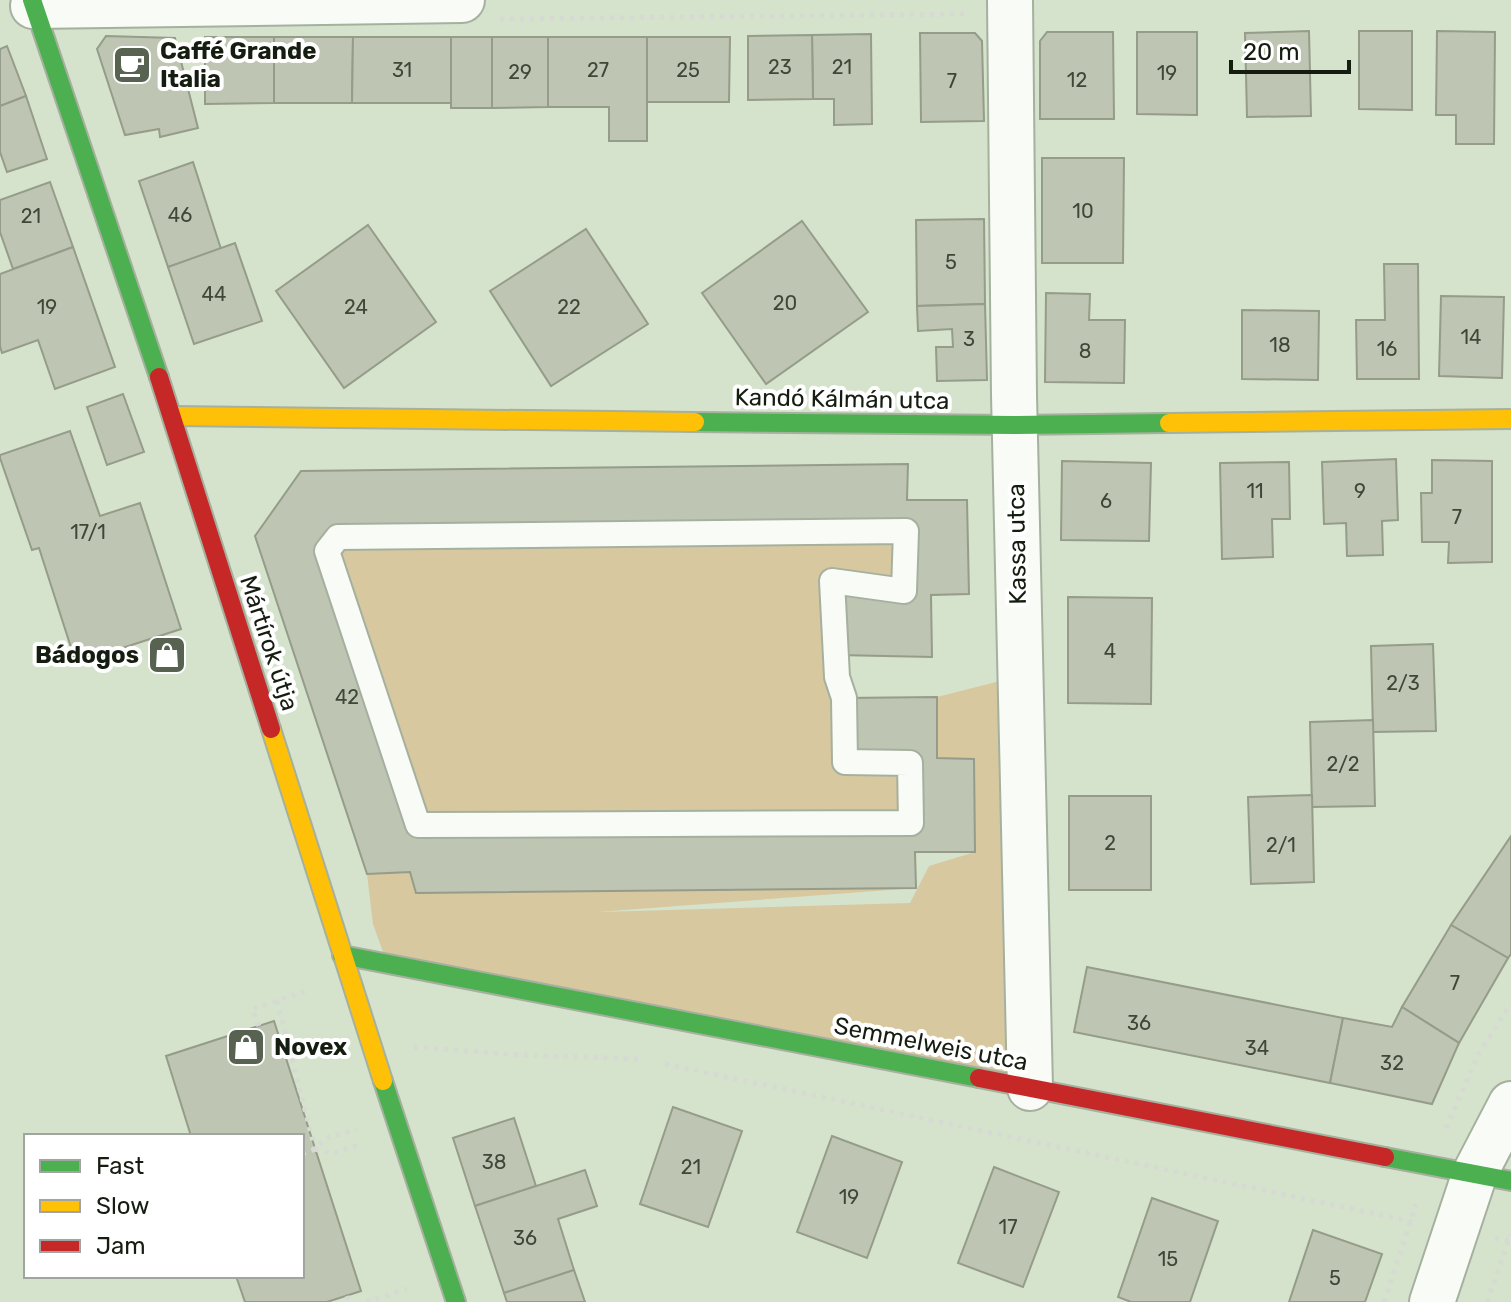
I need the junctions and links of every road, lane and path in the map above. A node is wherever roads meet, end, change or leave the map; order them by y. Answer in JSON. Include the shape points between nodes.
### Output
{"nodes":[{"id":1,"x":32,"y":3,"type":"edge"},
{"id":2,"x":1010,"y":7,"type":"edge"},
{"id":3,"x":475,"y":10,"type":"edge"},
{"id":4,"x":172,"y":416,"type":"junction"},
{"id":5,"x":1511,"y":419,"type":"edge"},
{"id":6,"x":1015,"y":425,"type":"junction"},
{"id":7,"x":837,"y":677,"type":"joint"},
{"id":8,"x":342,"y":955,"type":"junction"},
{"id":9,"x":319,"y":987,"type":"dead end"},
{"id":10,"x":277,"y":1001,"type":"junction"},
{"id":11,"x":259,"y":1026,"type":"dead end"},
{"id":12,"x":413,"y":1047,"type":"dead end"},
{"id":13,"x":643,"y":1059,"type":"dead end"},
{"id":14,"x":659,"y":1063,"type":"dead end"},
{"id":15,"x":1030,"y":1088,"type":"junction"},
{"id":16,"x":1511,"y":1104,"type":"edge"},
{"id":17,"x":341,"y":1134,"type":"dead end"},
{"id":18,"x":315,"y":1149,"type":"junction"},
{"id":19,"x":345,"y":1149,"type":"dead end"},
{"id":20,"x":304,"y":1153,"type":"edge"},
{"id":21,"x":1493,"y":1177,"type":"edge"},
{"id":22,"x":1456,"y":1231,"type":"junction"},
{"id":23,"x":1510,"y":1239,"type":"edge"},
{"id":24,"x":418,"y":1286,"type":"dead end"},
{"id":25,"x":366,"y":1302,"type":"edge"},
{"id":26,"x":456,"y":1302,"type":"edge"},
{"id":27,"x":1432,"y":1302,"type":"edge"},
{"id":28,"x":1487,"y":1302,"type":"edge"}],
"edges":[{"from":1,"to":3,"type":"street"},
{"from":1,"to":4,"type":"street","name":"Mártírok útja"},
{"from":2,"to":3,"type":"path"},
{"from":2,"to":6,"type":"street","name":"Kassa utca"},
{"from":4,"to":6,"type":"street","name":"Kandó Kálmán utca"},
{"from":4,"to":8,"type":"street","name":"Mártírok útja"},
{"from":5,"to":6,"type":"street","name":"Kandó Kálmán utca"},
{"from":6,"to":15,"type":"street","name":"Kassa utca"},
{"from":7,"to":7,"type":"lane","via":[[832,581],[904,591],[906,531],[338,537],[327,551],[418,825],[911,823],[910,763],[845,762],[844,698]]},
{"from":8,"to":15,"type":"street","name":"Semmelweis utca"},
{"from":8,"to":26,"type":"street","name":"Mártírok útja"},
{"from":9,"to":10,"type":"path"},
{"from":10,"to":11,"type":"path","via":[[252,1009]]},
{"from":10,"to":18,"type":"path"},
{"from":12,"to":13,"type":"path"},
{"from":14,"to":22,"type":"path"},
{"from":15,"to":21,"type":"street","name":"Semmelweis utca"},
{"from":16,"to":21,"type":"street"},
{"from":17,"to":18,"type":"path","via":[[326,1138]]},
{"from":18,"to":19,"type":"path","via":[[332,1154]]},
{"from":18,"to":20,"type":"path"},
{"from":21,"to":22,"type":"street"},
{"from":22,"to":23,"type":"path"},
{"from":22,"to":27,"type":"street"},
{"from":23,"to":28,"type":"path"},
{"from":24,"to":25,"type":"path"}]}
